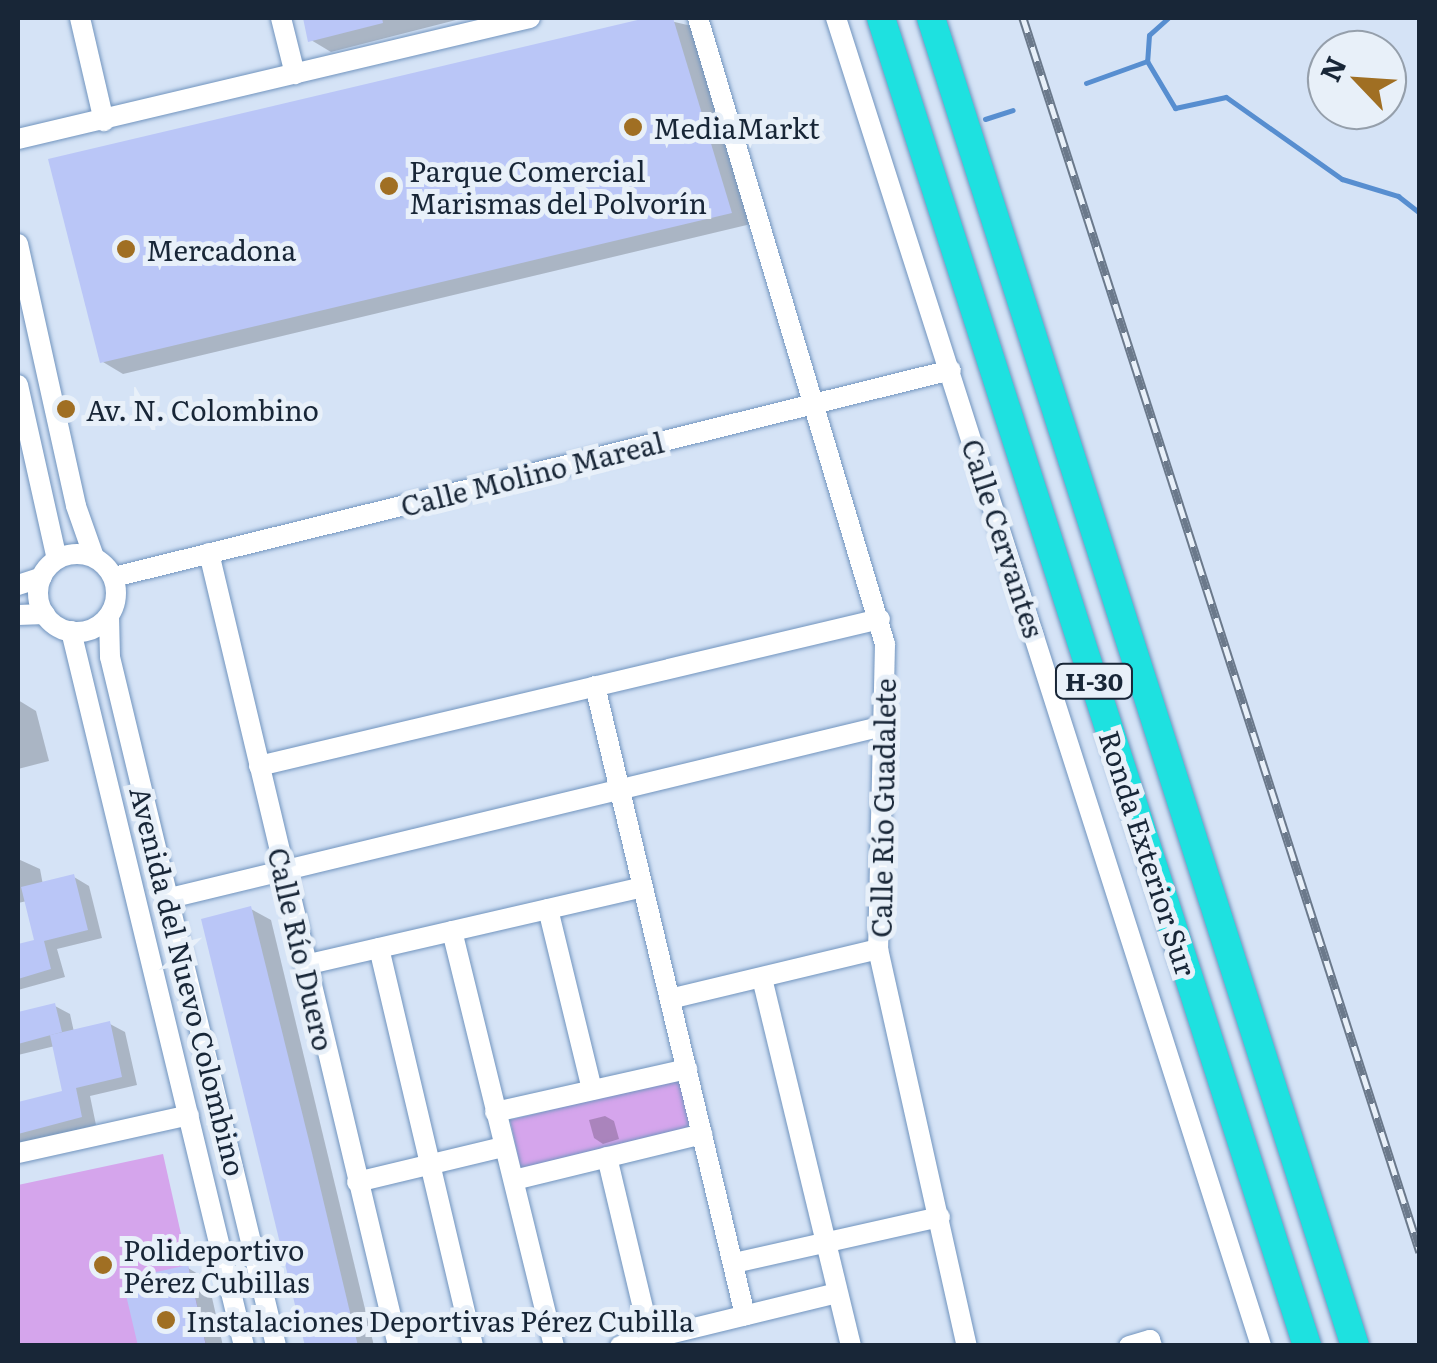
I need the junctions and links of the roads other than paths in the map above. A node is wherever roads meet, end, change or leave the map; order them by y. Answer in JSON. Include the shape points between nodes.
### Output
{"nodes":[{"id":1,"x":80,"y":18,"type":"edge"},
{"id":2,"x":281,"y":18,"type":"edge"},
{"id":3,"x":530,"y":18,"type":"edge"},
{"id":4,"x":698,"y":18,"type":"edge"},
{"id":5,"x":836,"y":18,"type":"edge"},
{"id":6,"x":881,"y":18,"type":"edge"},
{"id":7,"x":931,"y":18,"type":"edge"},
{"id":8,"x":478,"y":24,"type":"edge"},
{"id":9,"x":295,"y":74,"type":"junction"},
{"id":10,"x":104,"y":121,"type":"junction"},
{"id":11,"x":18,"y":139,"type":"edge"},
{"id":12,"x":18,"y":244,"type":"edge"},
{"id":13,"x":951,"y":370,"type":"junction"},
{"id":14,"x":18,"y":385,"type":"edge"},
{"id":15,"x":813,"y":404,"type":"junction"},
{"id":16,"x":209,"y":553,"type":"junction"},
{"id":17,"x":94,"y":557,"type":"junction"},
{"id":18,"x":56,"y":559,"type":"junction"},
{"id":19,"x":42,"y":576,"type":"junction"},
{"id":20,"x":114,"y":577,"type":"junction"},
{"id":21,"x":18,"y":585,"type":"edge"},
{"id":22,"x":44,"y":614,"type":"junction"},
{"id":23,"x":18,"y":615,"type":"edge"},
{"id":24,"x":109,"y":616,"type":"junction"},
{"id":25,"x":880,"y":619,"type":"junction"},
{"id":26,"x":71,"y":631,"type":"junction"},
{"id":27,"x":595,"y":686,"type":"junction"},
{"id":28,"x":882,"y":726,"type":"junction"},
{"id":29,"x":259,"y":766,"type":"junction"},
{"id":30,"x":617,"y":786,"type":"junction"},
{"id":31,"x":283,"y":871,"type":"junction"},
{"id":32,"x":642,"y":887,"type":"junction"},
{"id":33,"x":170,"y":898,"type":"junction"},
{"id":34,"x":548,"y":909,"type":"junction"},
{"id":35,"x":452,"y":931,"type":"junction"},
{"id":36,"x":379,"y":948,"type":"junction"},
{"id":37,"x":878,"y":949,"type":"junction"},
{"id":38,"x":305,"y":965,"type":"junction"},
{"id":39,"x":762,"y":978,"type":"junction"},
{"id":40,"x":670,"y":999,"type":"junction"},
{"id":41,"x":686,"y":1069,"type":"junction"},
{"id":42,"x":592,"y":1090,"type":"junction"},
{"id":43,"x":495,"y":1112,"type":"junction"},
{"id":44,"x":189,"y":1116,"type":"junction"},
{"id":45,"x":702,"y":1134,"type":"junction"},
{"id":46,"x":503,"y":1146,"type":"junction"},
{"id":47,"x":18,"y":1153,"type":"edge"},
{"id":48,"x":607,"y":1157,"type":"junction"},
{"id":49,"x":430,"y":1164,"type":"junction"},
{"id":50,"x":514,"y":1180,"type":"junction"},
{"id":51,"x":358,"y":1182,"type":"junction"},
{"id":52,"x":940,"y":1216,"type":"junction"},
{"id":53,"x":827,"y":1243,"type":"junction"},
{"id":54,"x":734,"y":1263,"type":"junction"},
{"id":55,"x":836,"y":1293,"type":"junction"},
{"id":56,"x":745,"y":1315,"type":"junction"},
{"id":57,"x":650,"y":1338,"type":"junction"},
{"id":58,"x":678,"y":1339,"type":"edge"},
{"id":59,"x":1151,"y":1343,"type":"edge"},
{"id":60,"x":244,"y":1346,"type":"edge"},
{"id":61,"x":276,"y":1346,"type":"edge"},
{"id":62,"x":398,"y":1346,"type":"edge"},
{"id":63,"x":473,"y":1346,"type":"edge"},
{"id":64,"x":554,"y":1346,"type":"edge"},
{"id":65,"x":620,"y":1346,"type":"edge"},
{"id":66,"x":851,"y":1346,"type":"edge"},
{"id":67,"x":967,"y":1346,"type":"edge"},
{"id":68,"x":1129,"y":1346,"type":"edge"},
{"id":69,"x":1261,"y":1346,"type":"edge"},
{"id":70,"x":1307,"y":1346,"type":"edge"},
{"id":71,"x":1355,"y":1346,"type":"edge"}],
"edges":[{"from":1,"to":10,"type":"street"},
{"from":2,"to":9,"type":"street"},
{"from":3,"to":8,"type":"street"},
{"from":4,"to":15,"type":"street","name":"Calle Río Guadalete"},
{"from":5,"to":13,"type":"street","name":"Calle Cervantes"},
{"from":6,"to":70,"type":"highway","name":"Ronda Exterior Sur","number":"H-30"},
{"from":7,"to":71,"type":"highway","name":"Ronda Exterior Sur","number":"H-30"},
{"from":8,"to":9,"type":"street"},
{"from":9,"to":10,"type":"street"},
{"from":10,"to":11,"type":"street"},
{"from":12,"to":17,"type":"street","via":[[76,506]]},
{"from":13,"to":15,"type":"street","name":"Calle Molino Mareal"},
{"from":13,"to":69,"type":"street","name":"Calle Cervantes"},
{"from":14,"to":18,"type":"street"},
{"from":15,"to":16,"type":"street","name":"Calle Molino Mareal"},
{"from":15,"to":25,"type":"street","name":"Calle Río Guadalete"},
{"from":16,"to":20,"type":"street","name":"Calle Molino Mareal"},
{"from":16,"to":29,"type":"street","name":"Calle Río Duero"},
{"from":17,"to":18,"type":"street"},
{"from":17,"to":20,"type":"street"},
{"from":18,"to":19,"type":"street"},
{"from":19,"to":21,"type":"street"},
{"from":19,"to":22,"type":"street"},
{"from":20,"to":24,"type":"street"},
{"from":22,"to":23,"type":"street"},
{"from":22,"to":26,"type":"street"},
{"from":24,"to":26,"type":"street","via":[[92,629]]},
{"from":24,"to":33,"type":"street","name":"Avenida del Nuevo Colombino","via":[[110,657]]},
{"from":25,"to":27,"type":"street"},
{"from":25,"to":28,"type":"street","name":"Calle Río Guadalete"},
{"from":26,"to":44,"type":"street","name":"Avenida del Nuevo Colombino"},
{"from":27,"to":29,"type":"street"},
{"from":27,"to":30,"type":"street"},
{"from":28,"to":30,"type":"street"},
{"from":28,"to":37,"type":"street","name":"Calle Río Guadalete"},
{"from":29,"to":31,"type":"street","name":"Calle Río Duero"},
{"from":30,"to":31,"type":"street"},
{"from":30,"to":32,"type":"street"},
{"from":31,"to":33,"type":"street"},
{"from":31,"to":38,"type":"street","name":"Calle Río Duero"},
{"from":32,"to":34,"type":"street"},
{"from":32,"to":40,"type":"street"},
{"from":33,"to":61,"type":"street","name":"Avenida del Nuevo Colombino"},
{"from":34,"to":35,"type":"street"},
{"from":34,"to":42,"type":"street"},
{"from":35,"to":36,"type":"street"},
{"from":35,"to":43,"type":"street"},
{"from":36,"to":38,"type":"street"},
{"from":36,"to":49,"type":"street"},
{"from":37,"to":39,"type":"street"},
{"from":37,"to":52,"type":"street","name":"Calle Río Guadalete"},
{"from":38,"to":51,"type":"street","name":"Calle Río Duero"},
{"from":39,"to":40,"type":"street"},
{"from":39,"to":53,"type":"street"},
{"from":40,"to":41,"type":"street"},
{"from":41,"to":42,"type":"street"},
{"from":41,"to":45,"type":"street"},
{"from":42,"to":43,"type":"street"},
{"from":43,"to":46,"type":"street"},
{"from":44,"to":47,"type":"street"},
{"from":44,"to":60,"type":"street","name":"Avenida del Nuevo Colombino"},
{"from":45,"to":48,"type":"street"},
{"from":45,"to":54,"type":"street"},
{"from":46,"to":49,"type":"street"},
{"from":46,"to":50,"type":"street"},
{"from":48,"to":50,"type":"street"},
{"from":48,"to":57,"type":"street"},
{"from":49,"to":51,"type":"street"},
{"from":49,"to":63,"type":"street"},
{"from":50,"to":64,"type":"street"},
{"from":51,"to":62,"type":"street","name":"Calle Río Duero"},
{"from":52,"to":53,"type":"street"},
{"from":52,"to":67,"type":"street","name":"Calle Río Guadalete"},
{"from":53,"to":54,"type":"street"},
{"from":53,"to":55,"type":"street"},
{"from":54,"to":56,"type":"street"},
{"from":55,"to":56,"type":"street"},
{"from":55,"to":66,"type":"street"},
{"from":56,"to":58,"type":"street"},
{"from":57,"to":58,"type":"street"},
{"from":57,"to":65,"type":"street"},
{"from":59,"to":68,"type":"street"}]}
